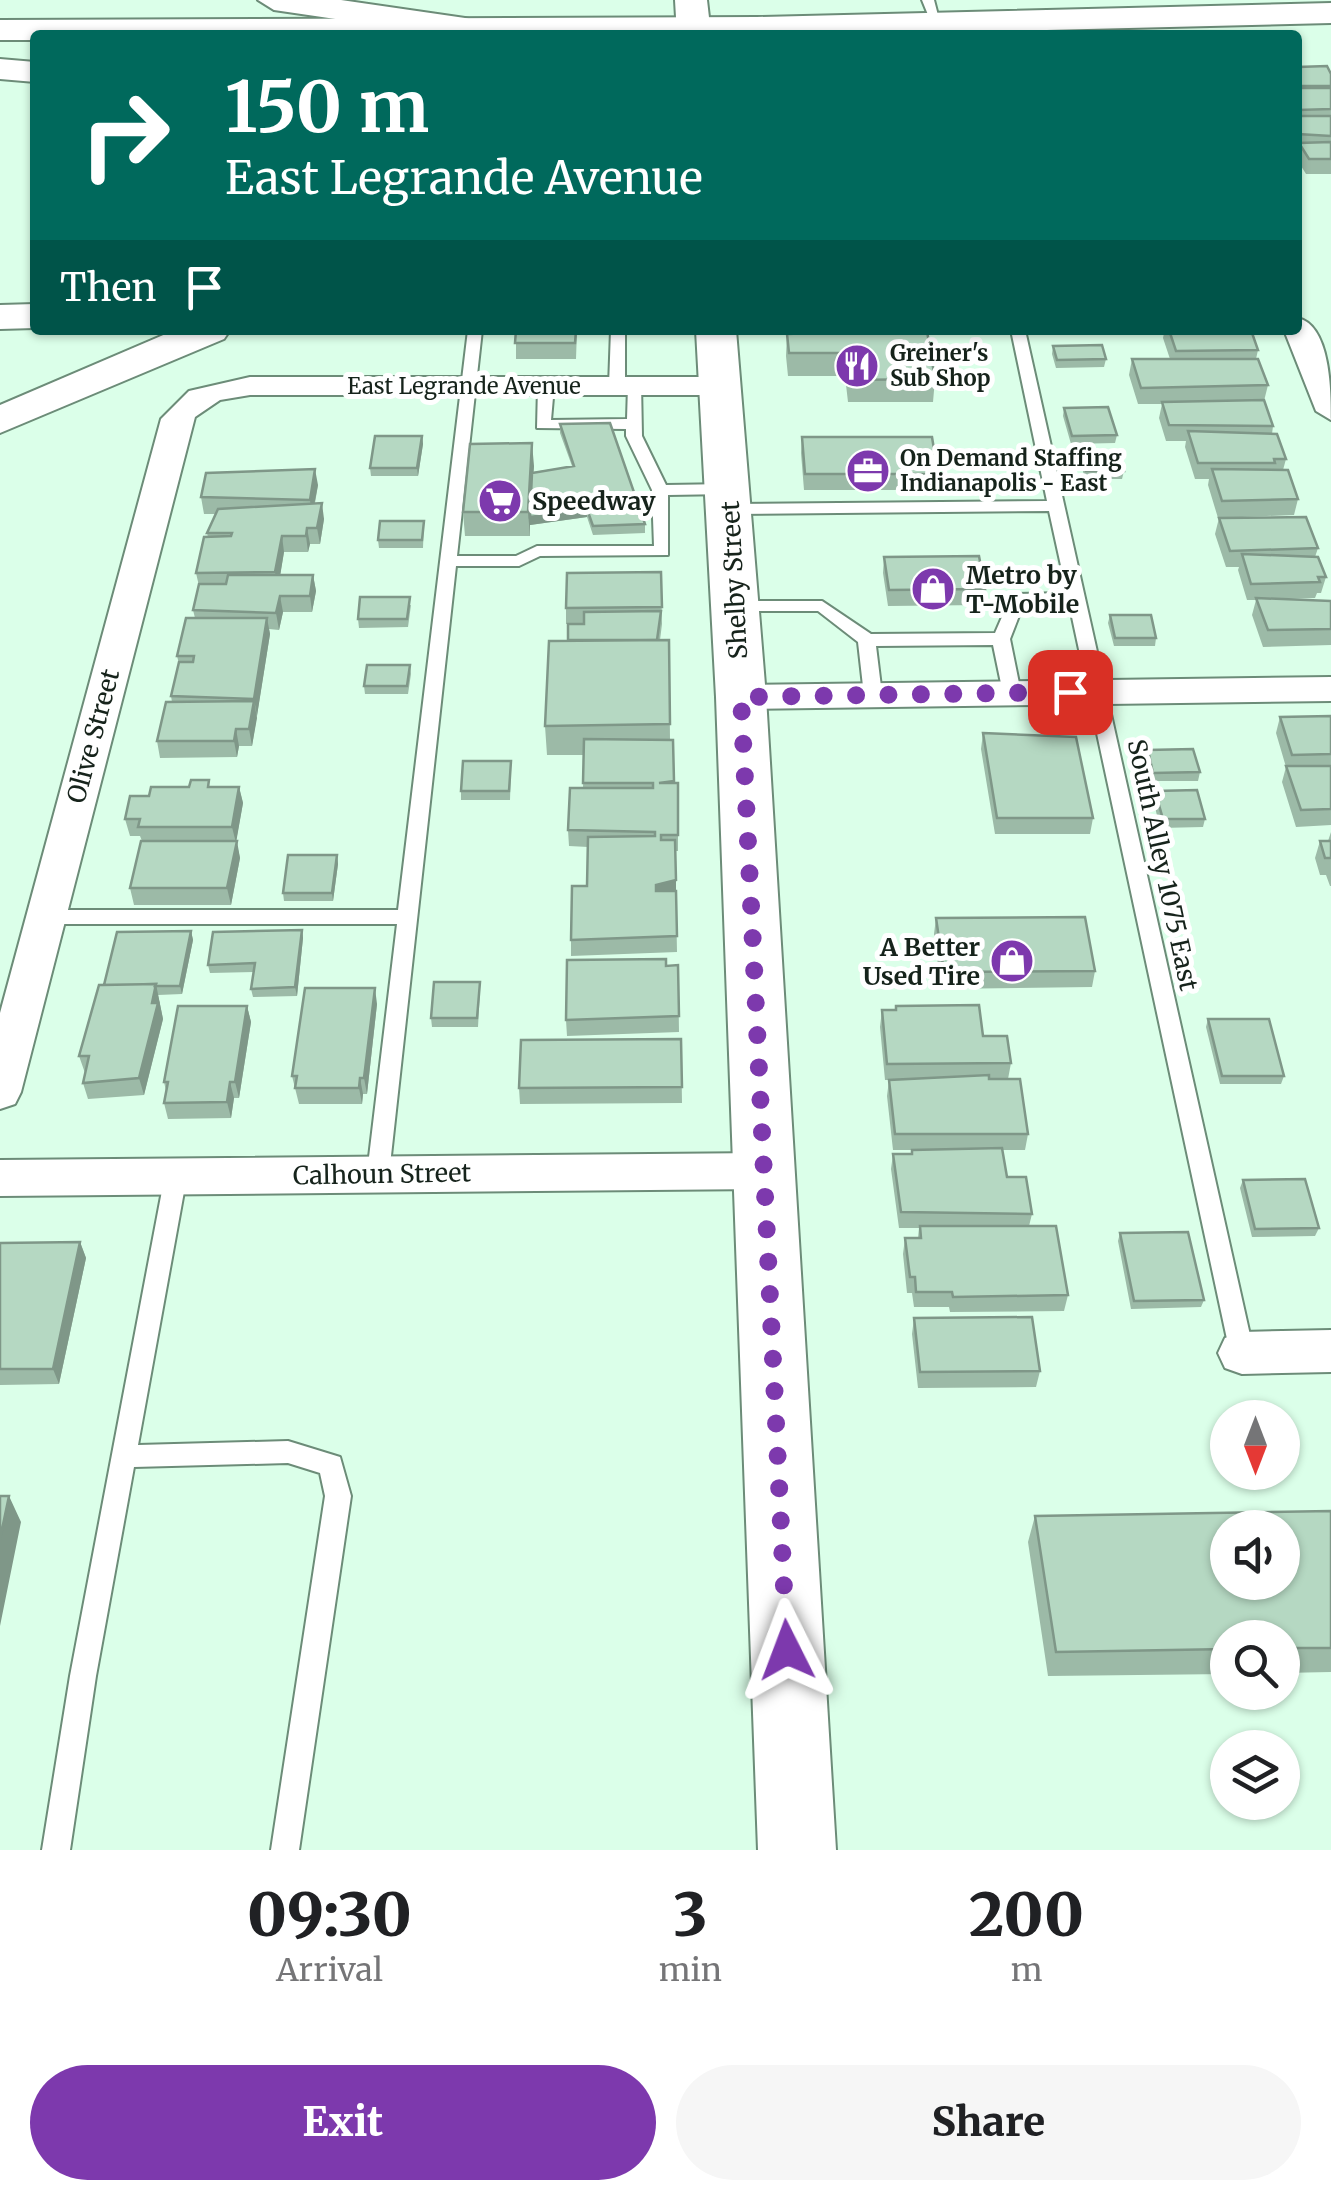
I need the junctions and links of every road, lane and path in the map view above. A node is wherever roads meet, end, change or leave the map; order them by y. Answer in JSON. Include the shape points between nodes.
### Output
{"nodes":[{"id":1,"x":274,"y":0,"type":"edge"},
{"id":2,"x":933,"y":12,"type":"edge"},
{"id":3,"x":1331,"y":13,"type":"edge"},
{"id":4,"x":693,"y":21,"type":"edge"},
{"id":5,"x":1178,"y":26,"type":"edge"},
{"id":6,"x":466,"y":28,"type":"junction"},
{"id":7,"x":0,"y":30,"type":"edge"},
{"id":8,"x":30,"y":30,"type":"edge"},
{"id":9,"x":401,"y":30,"type":"edge"},
{"id":10,"x":1331,"y":40,"type":"edge"},
{"id":11,"x":1302,"y":42,"type":"edge"},
{"id":12,"x":30,"y":63,"type":"edge"},
{"id":13,"x":0,"y":66,"type":"edge"},
{"id":14,"x":30,"y":71,"type":"edge"},
{"id":15,"x":30,"y":316,"type":"edge"},
{"id":16,"x":0,"y":317,"type":"edge"},
{"id":17,"x":198,"y":335,"type":"edge"},
{"id":18,"x":473,"y":335,"type":"edge"},
{"id":19,"x":619,"y":335,"type":"edge"},
{"id":20,"x":1019,"y":335,"type":"edge"},
{"id":21,"x":1301,"y":335,"type":"edge"},
{"id":22,"x":720,"y":358,"type":"edge"},
{"id":23,"x":468,"y":386,"type":"junction"},
{"id":24,"x":546,"y":386,"type":"junction"},
{"id":25,"x":626,"y":386,"type":"junction"},
{"id":26,"x":206,"y":392,"type":"joint"},
{"id":27,"x":1331,"y":410,"type":"edge"},
{"id":28,"x":0,"y":420,"type":"edge"},
{"id":29,"x":634,"y":424,"type":"junction"},
{"id":30,"x":660,"y":490,"type":"junction"},
{"id":31,"x":730,"y":499,"type":"junction"},
{"id":32,"x":1058,"y":506,"type":"junction"},
{"id":33,"x":448,"y":561,"type":"junction"},
{"id":34,"x":1079,"y":598,"type":"junction"},
{"id":35,"x":736,"y":606,"type":"junction"},
{"id":36,"x":1001,"y":639,"type":"junction"},
{"id":37,"x":867,"y":640,"type":"junction"},
{"id":38,"x":1331,"y":689,"type":"edge"},
{"id":39,"x":1100,"y":692,"type":"junction"},
{"id":40,"x":1012,"y":693,"type":"junction"},
{"id":41,"x":874,"y":695,"type":"junction"},
{"id":42,"x":741,"y":697,"type":"junction"},
{"id":43,"x":46,"y":917,"type":"junction"},
{"id":44,"x":408,"y":917,"type":"junction"},
{"id":45,"x":0,"y":1092,"type":"edge"},
{"id":46,"x":764,"y":1171,"type":"junction"},
{"id":47,"x":378,"y":1174,"type":"junction"},
{"id":48,"x":176,"y":1175,"type":"junction"},
{"id":49,"x":0,"y":1178,"type":"edge"},
{"id":50,"x":1331,"y":1352,"type":"edge"},
{"id":51,"x":1242,"y":1353,"type":"joint"},
{"id":52,"x":124,"y":1456,"type":"junction"},
{"id":53,"x":56,"y":1850,"type":"edge"},
{"id":54,"x":285,"y":1850,"type":"edge"},
{"id":55,"x":796,"y":1850,"type":"edge"}],
"edges":[{"from":1,"to":6,"type":"main road"},
{"from":2,"to":4,"type":"main road"},
{"from":2,"to":5,"type":"main road"},
{"from":3,"to":5,"type":"main road"},
{"from":4,"to":6,"type":"main road"},
{"from":6,"to":9,"type":"main road"},
{"from":7,"to":8,"type":"main road"},
{"from":10,"to":11,"type":"main road"},
{"from":12,"to":13,"type":"main road"},
{"from":13,"to":14,"type":"main road"},
{"from":15,"to":16,"type":"main road"},
{"from":17,"to":28,"type":"main road"},
{"from":18,"to":23,"type":"lane"},
{"from":19,"to":25,"type":"lane"},
{"from":20,"to":32,"type":"lane","name":"South Alley 1075 East"},
{"from":21,"to":27,"type":"street"},
{"from":22,"to":25,"type":"street","name":"East Legrande Avenue"},
{"from":22,"to":31,"type":"main road","name":"Shelby Street"},
{"from":23,"to":24,"type":"street","name":"East Legrande Avenue"},
{"from":23,"to":26,"type":"street","name":"East Legrande Avenue"},
{"from":23,"to":33,"type":"lane"},
{"from":24,"to":25,"type":"street","name":"East Legrande Avenue"},
{"from":24,"to":29,"type":"lane","via":[[544,425]]},
{"from":25,"to":29,"type":"lane"},
{"from":26,"to":43,"type":"street","name":"Olive Street","via":[[176,419]]},
{"from":29,"to":30,"type":"lane"},
{"from":30,"to":31,"type":"lane"},
{"from":30,"to":33,"type":"lane","via":[[662,551],[538,551],[519,561]]},
{"from":31,"to":32,"type":"lane"},
{"from":31,"to":35,"type":"main road","name":"Shelby Street"},
{"from":32,"to":34,"type":"lane","name":"South Alley 1075 East"},
{"from":33,"to":44,"type":"lane"},
{"from":34,"to":36,"type":"lane","via":[[1018,598]]},
{"from":34,"to":39,"type":"lane","name":"South Alley 1075 East"},
{"from":35,"to":37,"type":"lane","via":[[822,606]]},
{"from":35,"to":42,"type":"main road","name":"Shelby Street"},
{"from":36,"to":37,"type":"lane"},
{"from":36,"to":40,"type":"lane"},
{"from":37,"to":41,"type":"lane"},
{"from":38,"to":39,"type":"street"},
{"from":39,"to":40,"type":"street"},
{"from":39,"to":51,"type":"lane","name":"South Alley 1075 East"},
{"from":40,"to":41,"type":"street"},
{"from":41,"to":42,"type":"street"},
{"from":42,"to":46,"type":"main road","name":"Shelby Street"},
{"from":43,"to":44,"type":"lane"},
{"from":43,"to":45,"type":"street","name":"Olive Street"},
{"from":44,"to":47,"type":"lane"},
{"from":46,"to":47,"type":"street","name":"Calhoun Street"},
{"from":46,"to":55,"type":"main road","name":"Shelby Street"},
{"from":47,"to":48,"type":"street","name":"Calhoun Street"},
{"from":48,"to":49,"type":"street","name":"Calhoun Street"},
{"from":48,"to":52,"type":"lane"},
{"from":50,"to":51,"type":"street"},
{"from":52,"to":53,"type":"lane"},
{"from":52,"to":54,"type":"lane","via":[[288,1452],[332,1465],[338,1496]]}]}
